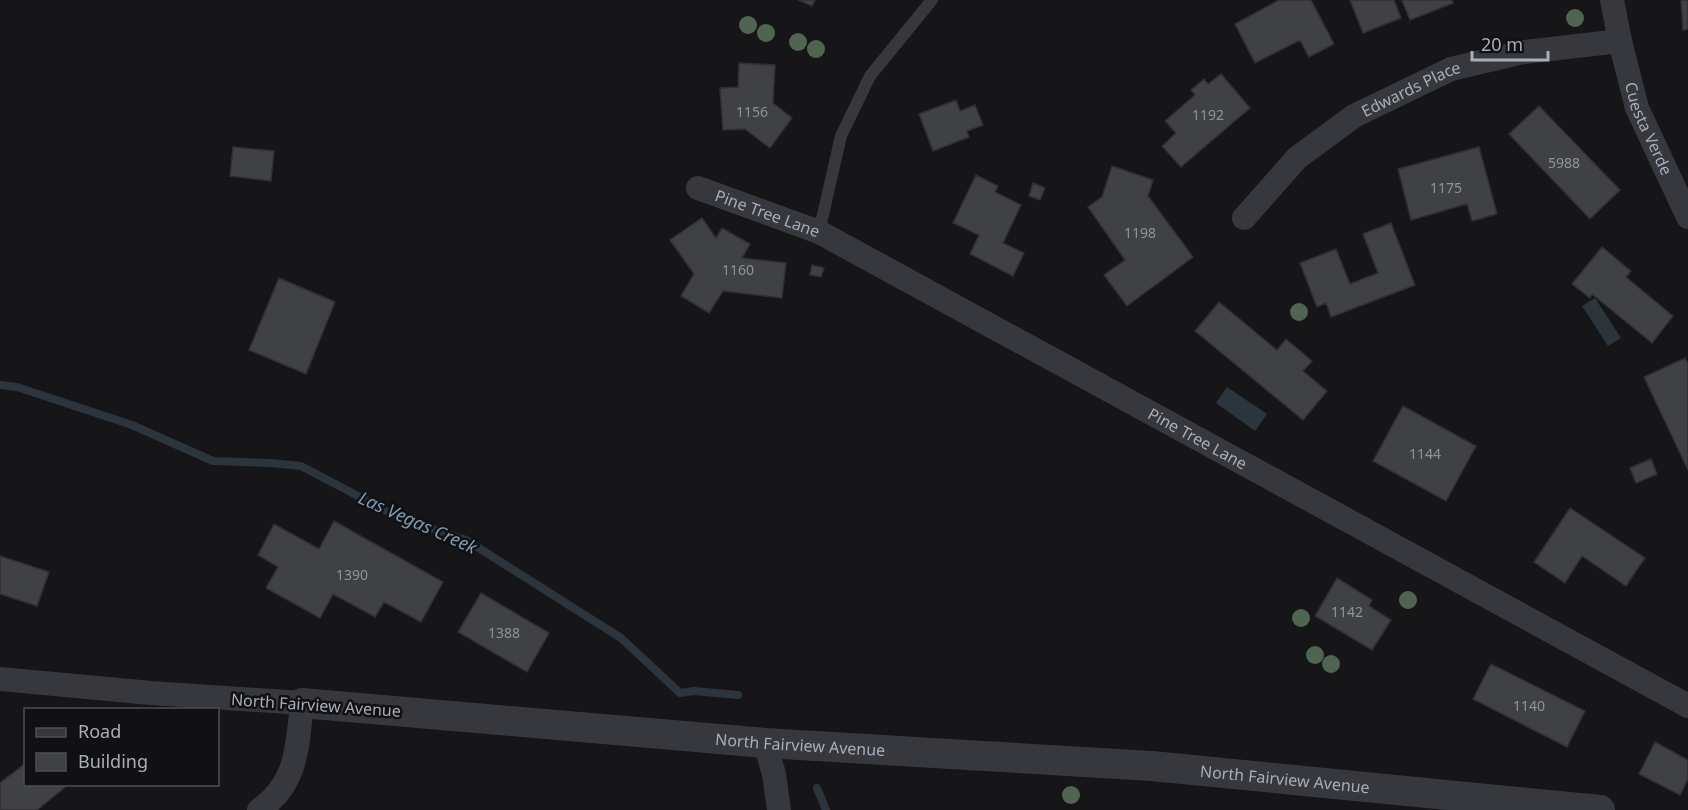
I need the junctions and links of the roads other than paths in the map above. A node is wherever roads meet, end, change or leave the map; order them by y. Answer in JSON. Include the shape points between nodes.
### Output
{"nodes":[{"id":1,"x":932,"y":0,"type":"edge"},
{"id":2,"x":1612,"y":0,"type":"edge"},
{"id":3,"x":1620,"y":41,"type":"junction"},
{"id":4,"x":698,"y":188,"type":"dead end"},
{"id":5,"x":1688,"y":217,"type":"edge"},
{"id":6,"x":1244,"y":219,"type":"dead end"},
{"id":7,"x":819,"y":232,"type":"junction"},
{"id":8,"x":0,"y":679,"type":"edge"},
{"id":9,"x":302,"y":703,"type":"junction"},
{"id":10,"x":1688,"y":706,"type":"edge"},
{"id":11,"x":765,"y":743,"type":"junction"},
{"id":12,"x":259,"y":810,"type":"edge"},
{"id":13,"x":779,"y":810,"type":"edge"},
{"id":14,"x":1600,"y":810,"type":"edge"}],
"edges":[{"from":1,"to":7,"type":"lane","via":[[870,76],[842,136]]},
{"from":2,"to":3,"type":"street","name":"Cuesta Verde"},
{"from":3,"to":5,"type":"street","name":"Cuesta Verde","via":[[1637,108]]},
{"from":3,"to":6,"type":"street","name":"Edwards Place","via":[[1524,52],[1450,69],[1354,116],[1297,158]]},
{"from":4,"to":7,"type":"street","name":"Pine Tree Lane"},
{"from":7,"to":10,"type":"street","name":"Pine Tree Lane"},
{"from":8,"to":9,"type":"street","name":"North Fairview Avenue"},
{"from":9,"to":11,"type":"street","name":"North Fairview Avenue"},
{"from":9,"to":12,"type":"street","via":[[296,756],[288,781]]},
{"from":11,"to":13,"type":"street"},
{"from":11,"to":14,"type":"street","name":"North Fairview Avenue","via":[[1152,766]]}]}
